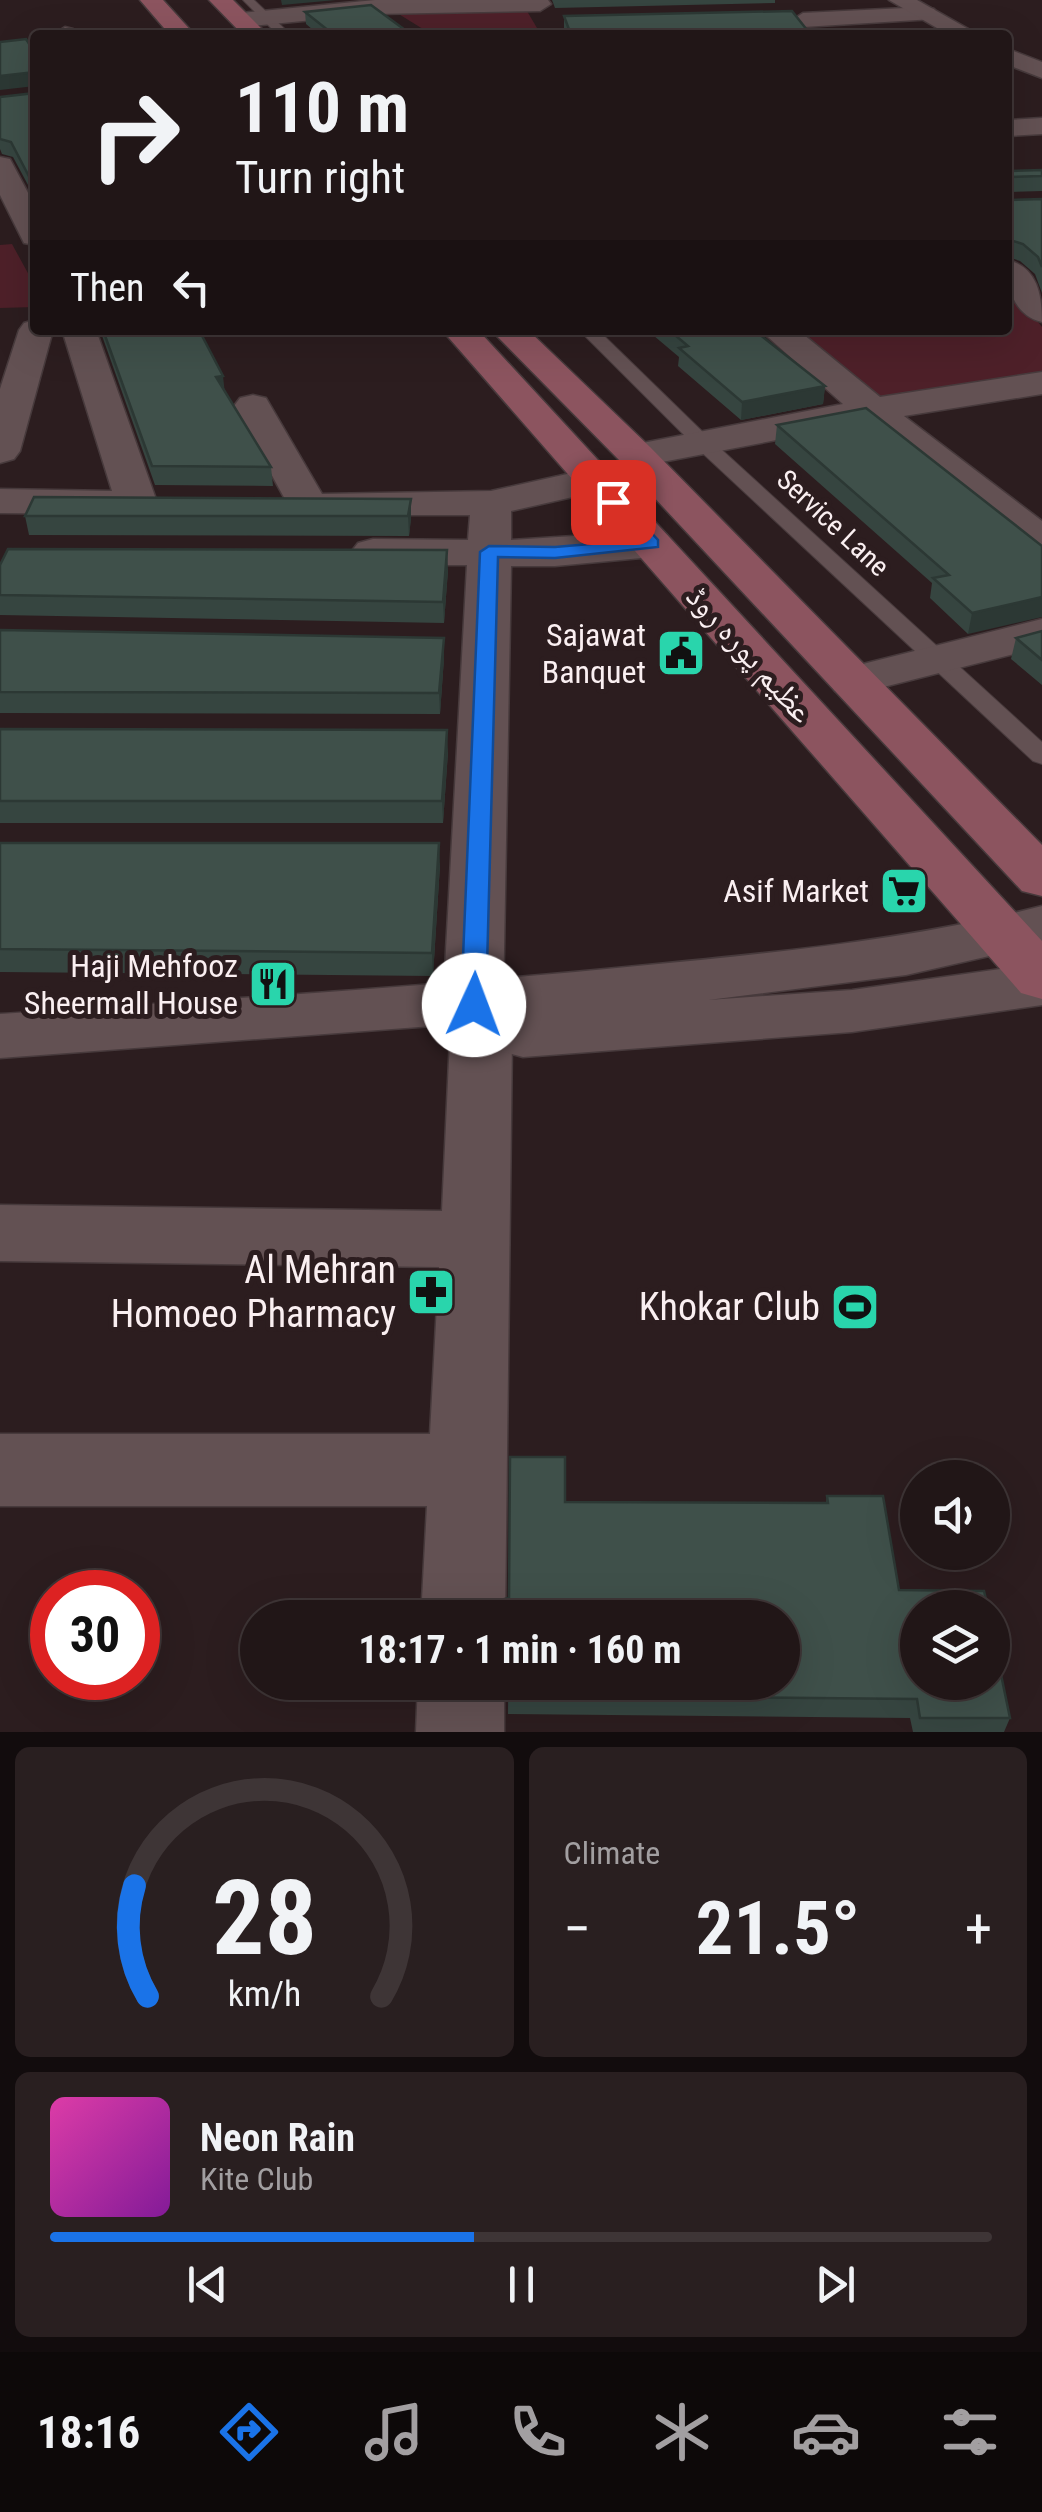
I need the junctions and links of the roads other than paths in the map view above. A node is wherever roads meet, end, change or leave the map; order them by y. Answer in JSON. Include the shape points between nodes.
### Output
{"nodes":[{"id":1,"x":151,"y":0,"type":"edge"},
{"id":2,"x":169,"y":0,"type":"edge"},
{"id":3,"x":200,"y":0,"type":"edge"},
{"id":4,"x":220,"y":0,"type":"edge"},
{"id":5,"x":900,"y":0,"type":"edge"},
{"id":6,"x":540,"y":2,"type":"edge"},
{"id":7,"x":371,"y":4,"type":"edge"},
{"id":8,"x":926,"y":14,"type":"junction"},
{"id":9,"x":566,"y":18,"type":"edge"},
{"id":10,"x":249,"y":21,"type":"edge"},
{"id":11,"x":800,"y":22,"type":"edge"},
{"id":12,"x":400,"y":26,"type":"edge"},
{"id":13,"x":178,"y":30,"type":"edge"},
{"id":14,"x":196,"y":30,"type":"edge"},
{"id":15,"x":957,"y":30,"type":"edge"},
{"id":16,"x":1042,"y":126,"type":"edge"},
{"id":17,"x":1012,"y":128,"type":"edge"},
{"id":18,"x":0,"y":166,"type":"edge"},
{"id":19,"x":25,"y":193,"type":"edge"},
{"id":20,"x":30,"y":318,"type":"edge"},
{"id":21,"x":0,"y":319,"type":"edge"},
{"id":22,"x":33,"y":335,"type":"edge"},
{"id":23,"x":81,"y":335,"type":"edge"},
{"id":24,"x":464,"y":335,"type":"edge"},
{"id":25,"x":513,"y":335,"type":"edge"},
{"id":26,"x":593,"y":335,"type":"edge"},
{"id":27,"x":783,"y":335,"type":"edge"},
{"id":28,"x":11,"y":376,"type":"edge"},
{"id":29,"x":1042,"y":383,"type":"edge"},
{"id":30,"x":253,"y":406,"type":"dead end"},
{"id":31,"x":872,"y":410,"type":"junction"},
{"id":32,"x":2,"y":440,"type":"edge"},
{"id":33,"x":704,"y":444,"type":"junction"},
{"id":34,"x":636,"y":456,"type":"junction"},
{"id":35,"x":594,"y":480,"type":"junction"},
{"id":36,"x":0,"y":501,"type":"edge"},
{"id":37,"x":491,"y":503,"type":"junction"},
{"id":38,"x":1042,"y":541,"type":"edge"},
{"id":39,"x":652,"y":544,"type":"junction"},
{"id":40,"x":333,"y":552,"type":"edge"},
{"id":41,"x":489,"y":552,"type":"junction"},
{"id":42,"x":1042,"y":632,"type":"edge"},
{"id":43,"x":938,"y":660,"type":"junction"},
{"id":44,"x":852,"y":681,"type":"junction"},
{"id":45,"x":1042,"y":756,"type":"edge"},
{"id":46,"x":1042,"y":878,"type":"edge"},
{"id":47,"x":1032,"y":956,"type":"edge"},
{"id":48,"x":477,"y":1022,"type":"junction"},
{"id":49,"x":0,"y":1036,"type":"edge"},
{"id":50,"x":0,"y":1069,"type":"edge"},
{"id":51,"x":0,"y":1233,"type":"edge"},
{"id":52,"x":474,"y":1239,"type":"junction"},
{"id":53,"x":0,"y":1470,"type":"edge"},
{"id":54,"x":468,"y":1470,"type":"junction"},
{"id":55,"x":464,"y":1600,"type":"edge"},
{"id":56,"x":461,"y":1700,"type":"edge"},
{"id":57,"x":460,"y":1732,"type":"edge"}],
"edges":[{"from":1,"to":13,"type":"main road"},
{"from":2,"to":14,"type":"main road"},
{"from":3,"to":10,"type":"main road"},
{"from":4,"to":10,"type":"main road"},
{"from":5,"to":8,"type":"street"},
{"from":6,"to":7,"type":"street"},
{"from":6,"to":9,"type":"street","via":[[546,18]]},
{"from":7,"to":10,"type":"street"},
{"from":7,"to":12,"type":"street"},
{"from":8,"to":11,"type":"street"},
{"from":8,"to":15,"type":"street"},
{"from":16,"to":17,"type":"street"},
{"from":18,"to":19,"type":"street"},
{"from":20,"to":21,"type":"street"},
{"from":22,"to":28,"type":"street"},
{"from":23,"to":36,"type":"street","via":[[155,502]]},
{"from":24,"to":35,"type":"main road","name":"عظیم پورہ روڈ"},
{"from":25,"to":34,"type":"main road","name":"عظیم پورہ روڈ"},
{"from":26,"to":33,"type":"lane","name":"Service Lane"},
{"from":27,"to":31,"type":"street"},
{"from":28,"to":32,"type":"street"},
{"from":29,"to":31,"type":"street"},
{"from":30,"to":37,"type":"street","via":[[288,502]]},
{"from":31,"to":33,"type":"street"},
{"from":31,"to":38,"type":"street"},
{"from":33,"to":34,"type":"street"},
{"from":33,"to":43,"type":"lane","name":"Service Lane"},
{"from":34,"to":44,"type":"main road","name":"عظیم پورہ روڈ"},
{"from":35,"to":37,"type":"street"},
{"from":35,"to":39,"type":"main road","name":"عظیم پورہ روڈ"},
{"from":37,"to":41,"type":"street"},
{"from":39,"to":41,"type":"street"},
{"from":39,"to":47,"type":"main road","name":"عظیم پورہ روڈ"},
{"from":40,"to":41,"type":"street"},
{"from":41,"to":48,"type":"street","via":[[468,640],[460,844]]},
{"from":42,"to":43,"type":"street"},
{"from":43,"to":44,"type":"street"},
{"from":43,"to":45,"type":"lane","name":"Service Lane"},
{"from":44,"to":46,"type":"main road","name":"عظیم پورہ روڈ"},
{"from":47,"to":48,"type":"street","via":[[852,1012]]},
{"from":48,"to":49,"type":"street"},
{"from":48,"to":50,"type":"street"},
{"from":48,"to":52,"type":"street"},
{"from":51,"to":52,"type":"street"},
{"from":52,"to":54,"type":"street"},
{"from":53,"to":54,"type":"street"},
{"from":54,"to":55,"type":"street"},
{"from":56,"to":57,"type":"street"}]}
